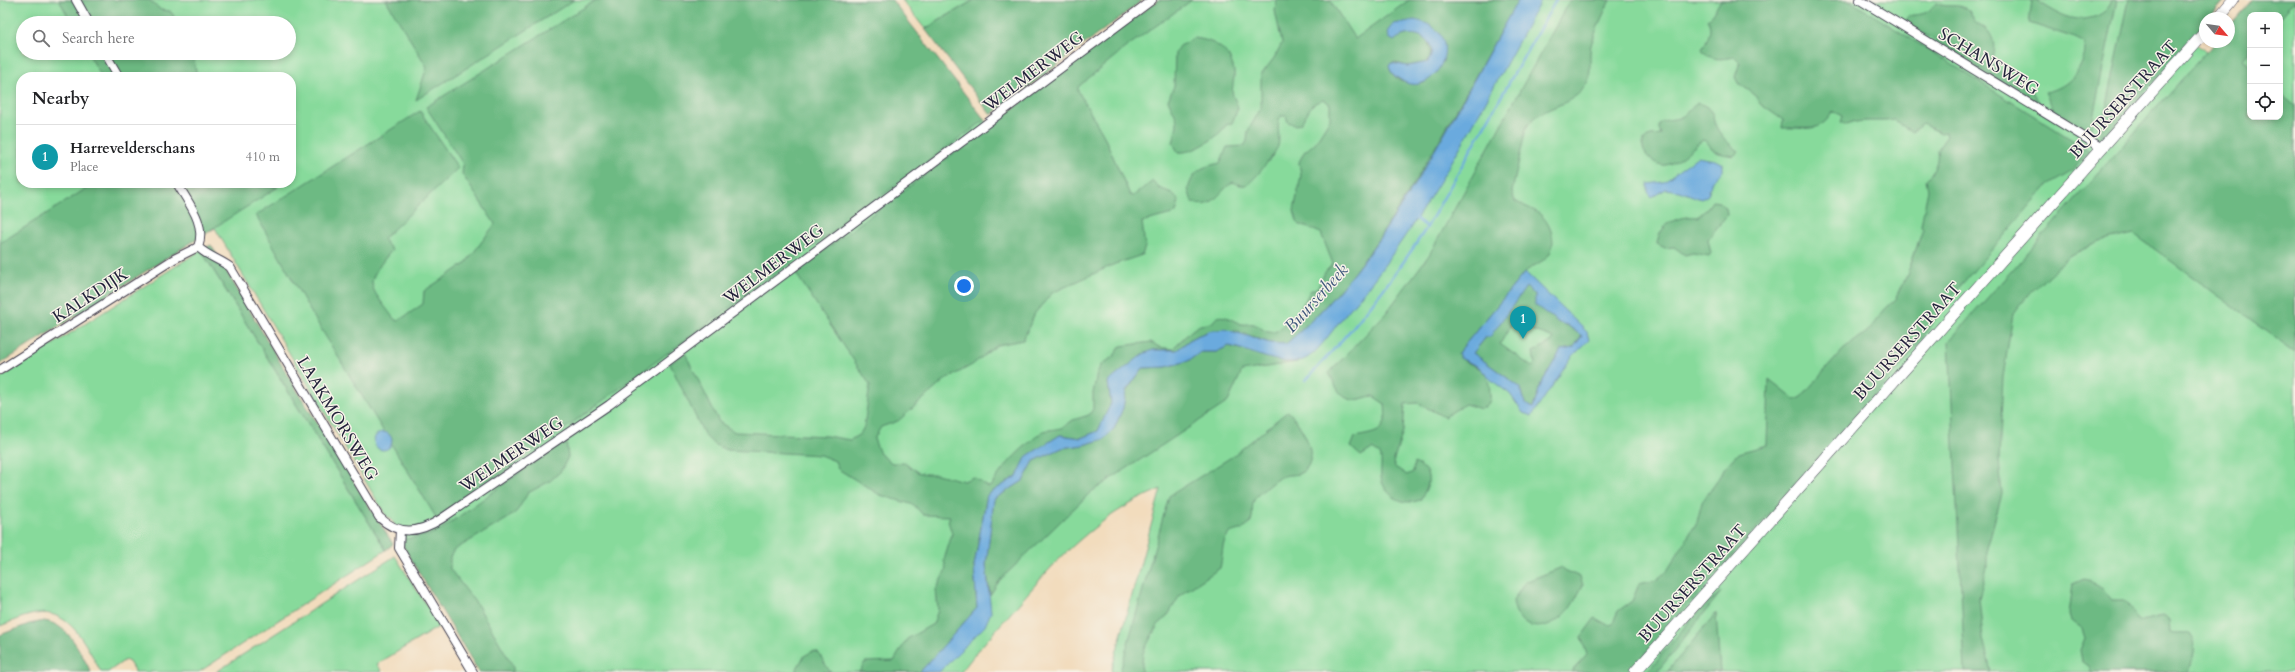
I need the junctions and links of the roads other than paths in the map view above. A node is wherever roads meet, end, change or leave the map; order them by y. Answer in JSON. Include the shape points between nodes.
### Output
{"nodes":[{"id":1,"x":76,"y":0,"type":"edge"},
{"id":2,"x":1152,"y":0,"type":"edge"},
{"id":3,"x":1860,"y":0,"type":"edge"},
{"id":4,"x":2233,"y":0,"type":"edge"},
{"id":5,"x":2223,"y":12,"type":"edge"},
{"id":6,"x":85,"y":16,"type":"edge"},
{"id":7,"x":2199,"y":39,"type":"edge"},
{"id":8,"x":109,"y":60,"type":"edge"},
{"id":9,"x":116,"y":72,"type":"edge"},
{"id":10,"x":2102,"y":148,"type":"junction"},
{"id":11,"x":180,"y":188,"type":"edge"},
{"id":12,"x":198,"y":247,"type":"junction"},
{"id":13,"x":0,"y":370,"type":"edge"},
{"id":14,"x":400,"y":530,"type":"junction"},
{"id":15,"x":474,"y":672,"type":"edge"},
{"id":16,"x":1635,"y":672,"type":"edge"}],
"edges":[{"from":1,"to":6,"type":"street"},
{"from":2,"to":14,"type":"street","name":"WELMERWEG","via":[[609,405],[429,527],[418,531]]},
{"from":3,"to":10,"type":"street","name":"SCHANSWEG"},
{"from":4,"to":5,"type":"main road"},
{"from":7,"to":10,"type":"main road","name":"BUURSERSTRAAT"},
{"from":8,"to":9,"type":"street"},
{"from":10,"to":16,"type":"main road","name":"BUURSERSTRAAT"},
{"from":11,"to":12,"type":"street","via":[[202,227],[202,238]]},
{"from":12,"to":13,"type":"street","name":"KALKDIJK","via":[[174,259]]},
{"from":12,"to":14,"type":"street","name":"LAAKMORSWEG","via":[[230,267],[379,517],[392,528]]},
{"from":14,"to":15,"type":"street","via":[[399,548]]}]}
